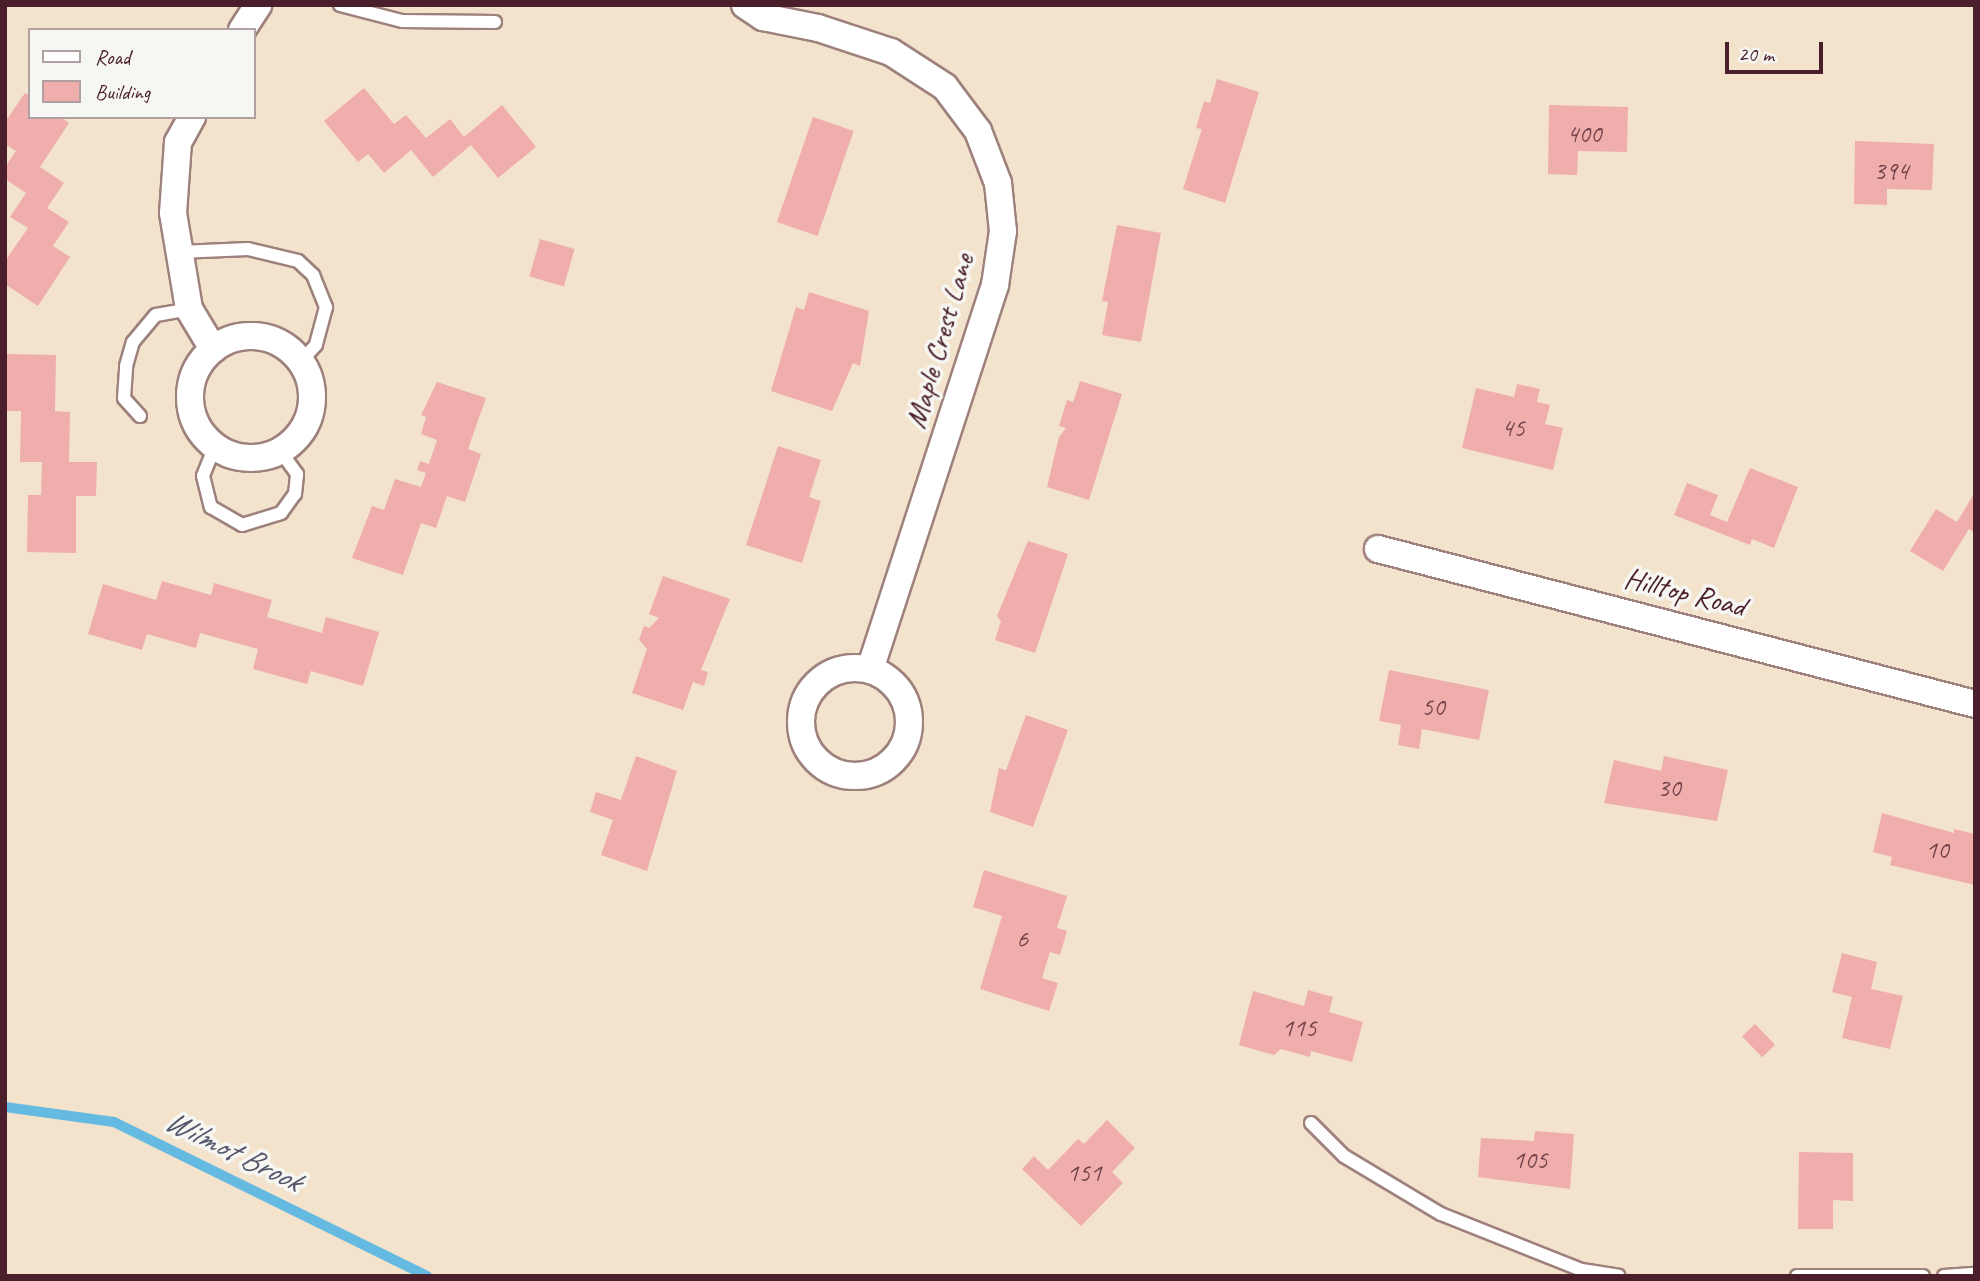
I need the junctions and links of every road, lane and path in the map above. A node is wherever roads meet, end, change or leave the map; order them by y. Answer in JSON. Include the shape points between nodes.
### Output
{"nodes":[{"id":1,"x":258,"y":5,"type":"edge"},
{"id":2,"x":340,"y":5,"type":"edge"},
{"id":3,"x":745,"y":5,"type":"edge"},
{"id":4,"x":495,"y":22,"type":"dead end"},
{"id":5,"x":243,"y":28,"type":"edge"},
{"id":6,"x":191,"y":119,"type":"edge"},
{"id":7,"x":180,"y":252,"type":"junction"},
{"id":8,"x":189,"y":309,"type":"junction"},
{"id":9,"x":214,"y":348,"type":"junction"},
{"id":10,"x":300,"y":362,"type":"junction"},
{"id":11,"x":140,"y":416,"type":"dead end"},
{"id":12,"x":215,"y":446,"type":"junction"},
{"id":13,"x":279,"y":451,"type":"junction"},
{"id":14,"x":1378,"y":549,"type":"dead end"},
{"id":15,"x":870,"y":670,"type":"junction"},
{"id":16,"x":1975,"y":704,"type":"edge"},
{"id":17,"x":1311,"y":1123,"type":"dead end"},
{"id":18,"x":1975,"y":1274,"type":"edge"},
{"id":19,"x":1619,"y":1276,"type":"edge"},
{"id":20,"x":1797,"y":1276,"type":"edge"},
{"id":21,"x":1923,"y":1276,"type":"edge"},
{"id":22,"x":1944,"y":1276,"type":"edge"}],
"edges":[{"from":1,"to":5,"type":"street"},
{"from":2,"to":4,"type":"lane","via":[[402,21]]},
{"from":3,"to":15,"type":"street","name":"Maple Crest Lane","via":[[763,16],[891,52],[945,87],[978,131],[998,183],[1003,231],[995,285]]},
{"from":6,"to":7,"type":"street","via":[[178,142],[173,213]]},
{"from":7,"to":8,"type":"street"},
{"from":7,"to":10,"type":"lane","via":[[248,249],[298,261],[313,275],[326,307],[316,345]]},
{"from":8,"to":9,"type":"street"},
{"from":8,"to":11,"type":"lane","via":[[156,315],[133,342],[125,366],[124,398]]},
{"from":9,"to":10,"type":"street","via":[[250,336],[269,338]]},
{"from":9,"to":12,"type":"street","via":[[192,379],[189,398],[201,433]]},
{"from":10,"to":13,"type":"street","via":[[309,380],[307,421]]},
{"from":12,"to":13,"type":"street","via":[[247,458]]},
{"from":12,"to":13,"type":"lane","via":[[203,476],[211,507],[242,525],[281,513],[295,494],[297,474]]},
{"from":14,"to":16,"type":"street","name":"Hilltop Road"},
{"from":15,"to":15,"type":"street","via":[[851,667],[832,672],[816,683],[805,700],[803,738],[817,761],[833,772],[859,776],[878,771],[894,760],[905,744],[909,724],[904,699],[893,683]]},
{"from":17,"to":19,"type":"lane","via":[[1344,1156],[1441,1214],[1582,1270]]},
{"from":18,"to":22,"type":"lane"},
{"from":20,"to":21,"type":"lane"}]}
